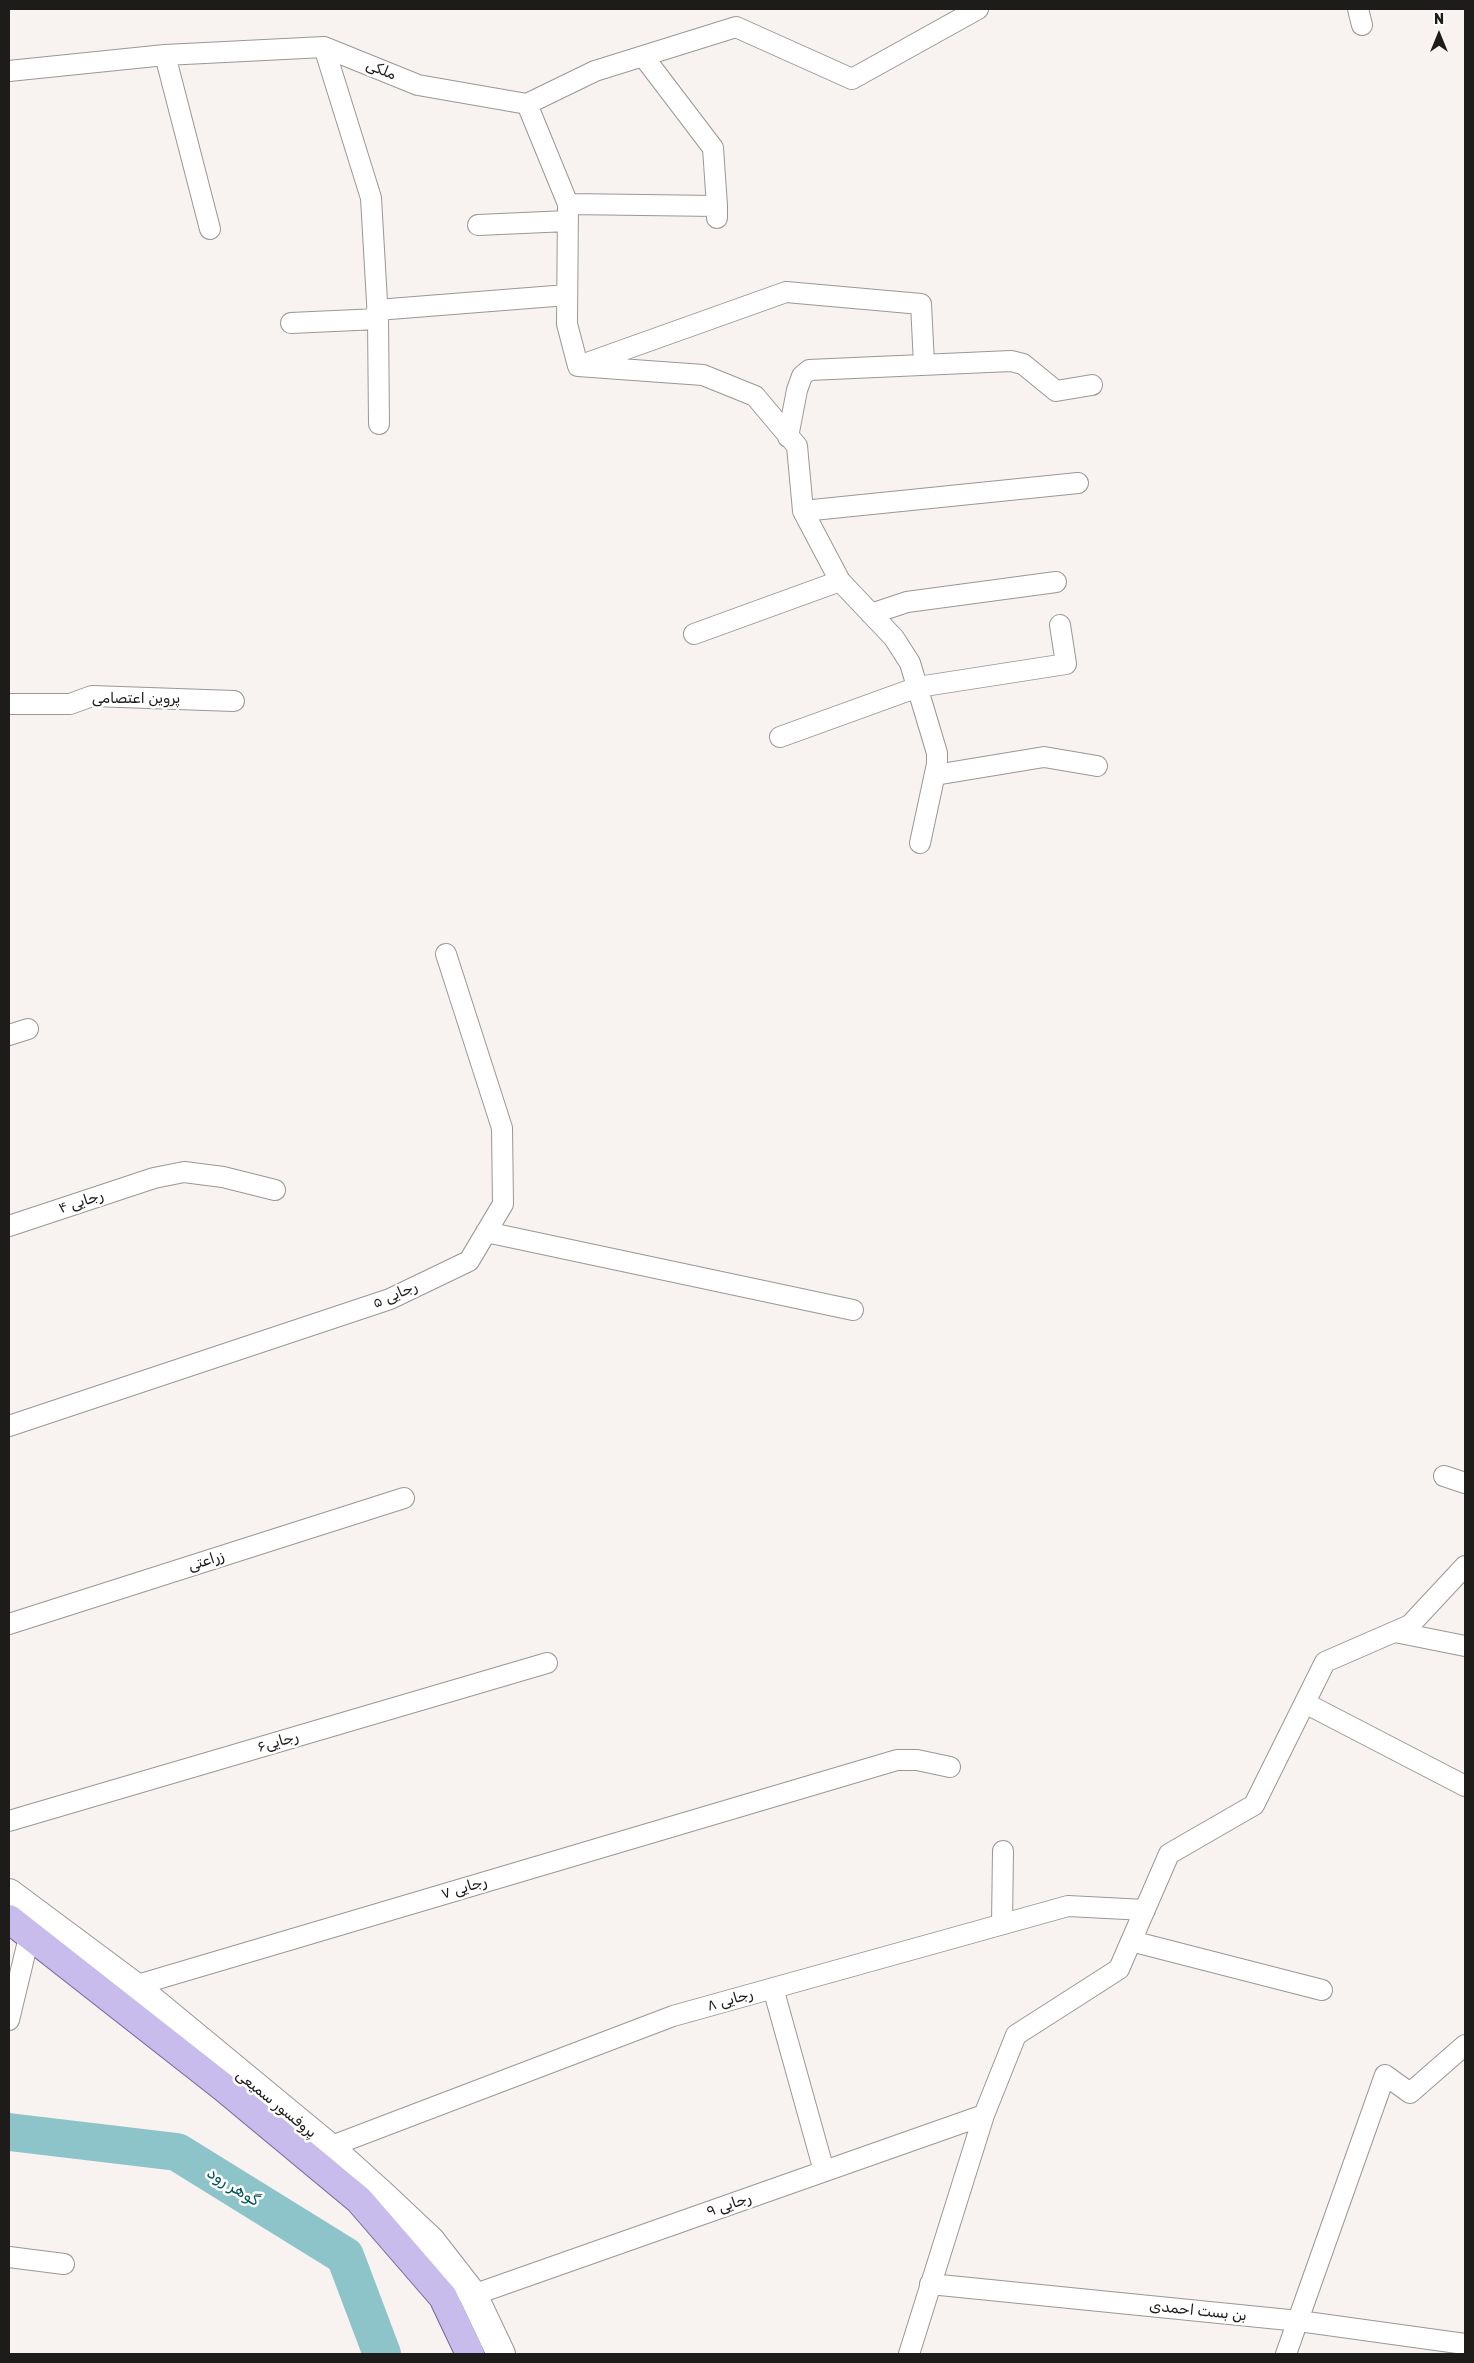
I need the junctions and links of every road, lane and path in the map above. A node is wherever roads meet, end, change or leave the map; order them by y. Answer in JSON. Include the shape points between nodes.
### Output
{"nodes":[{"id":1,"x":978,"y":9,"type":"edge"},
{"id":2,"x":324,"y":47,"type":"junction"},
{"id":3,"x":166,"y":55,"type":"junction"},
{"id":4,"x":643,"y":56,"type":"junction"},
{"id":5,"x":9,"y":71,"type":"edge"},
{"id":6,"x":527,"y":104,"type":"junction"},
{"id":7,"x":568,"y":213,"type":"junction"},
{"id":8,"x":478,"y":225,"type":"dead end"},
{"id":9,"x":210,"y":229,"type":"dead end"},
{"id":10,"x":568,"y":295,"type":"junction"},
{"id":11,"x":377,"y":314,"type":"junction"},
{"id":12,"x":291,"y":323,"type":"dead end"},
{"id":13,"x":924,"y":364,"type":"junction"},
{"id":14,"x":578,"y":366,"type":"junction"},
{"id":15,"x":1092,"y":385,"type":"dead end"},
{"id":16,"x":379,"y":424,"type":"dead end"},
{"id":17,"x":788,"y":436,"type":"junction"},
{"id":18,"x":1078,"y":483,"type":"dead end"},
{"id":19,"x":803,"y":511,"type":"junction"},
{"id":20,"x":840,"y":581,"type":"junction"},
{"id":21,"x":1056,"y":582,"type":"dead end"},
{"id":22,"x":871,"y":614,"type":"junction"},
{"id":23,"x":1060,"y":625,"type":"dead end"},
{"id":24,"x":694,"y":634,"type":"dead end"},
{"id":25,"x":918,"y":687,"type":"junction"},
{"id":26,"x":234,"y":701,"type":"dead end"},
{"id":27,"x":9,"y":704,"type":"edge"},
{"id":28,"x":780,"y":737,"type":"dead end"},
{"id":29,"x":1097,"y":766,"type":"dead end"},
{"id":30,"x":935,"y":775,"type":"junction"},
{"id":31,"x":920,"y":843,"type":"dead end"},
{"id":32,"x":446,"y":954,"type":"dead end"},
{"id":33,"x":275,"y":1190,"type":"dead end"},
{"id":34,"x":9,"y":1226,"type":"edge"},
{"id":35,"x":486,"y":1232,"type":"junction"},
{"id":36,"x":853,"y":1310,"type":"dead end"},
{"id":37,"x":9,"y":1426,"type":"edge"},
{"id":38,"x":1444,"y":1476,"type":"dead end"},
{"id":39,"x":1465,"y":1483,"type":"edge"},
{"id":40,"x":404,"y":1498,"type":"dead end"},
{"id":41,"x":1465,"y":1566,"type":"edge"},
{"id":42,"x":9,"y":1624,"type":"edge"},
{"id":43,"x":1395,"y":1632,"type":"junction"},
{"id":44,"x":1465,"y":1646,"type":"edge"},
{"id":45,"x":547,"y":1663,"type":"dead end"},
{"id":46,"x":1305,"y":1703,"type":"junction"},
{"id":47,"x":950,"y":1767,"type":"dead end"},
{"id":48,"x":1465,"y":1786,"type":"edge"},
{"id":49,"x":9,"y":1821,"type":"edge"},
{"id":50,"x":1003,"y":1851,"type":"dead end"},
{"id":51,"x":9,"y":1893,"type":"edge"},
{"id":52,"x":1145,"y":1910,"type":"junction"},
{"id":53,"x":9,"y":1919,"type":"edge"},
{"id":54,"x":1002,"y":1924,"type":"junction"},
{"id":55,"x":29,"y":1937,"type":"junction"},
{"id":56,"x":1131,"y":1941,"type":"junction"},
{"id":57,"x":134,"y":1986,"type":"junction"},
{"id":58,"x":772,"y":1988,"type":"junction"},
{"id":59,"x":1322,"y":1990,"type":"dead end"},
{"id":60,"x":9,"y":2020,"type":"edge"},
{"id":61,"x":1465,"y":2045,"type":"edge"},
{"id":62,"x":984,"y":2115,"type":"junction"},
{"id":63,"x":329,"y":2147,"type":"junction"},
{"id":64,"x":824,"y":2171,"type":"junction"},
{"id":65,"x":9,"y":2257,"type":"edge"},
{"id":66,"x":64,"y":2264,"type":"dead end"},
{"id":67,"x":930,"y":2284,"type":"junction"},
{"id":68,"x":473,"y":2294,"type":"junction"},
{"id":69,"x":1299,"y":2322,"type":"junction"},
{"id":70,"x":1465,"y":2344,"type":"edge"},
{"id":71,"x":470,"y":2354,"type":"edge"},
{"id":72,"x":501,"y":2354,"type":"edge"},
{"id":73,"x":909,"y":2354,"type":"edge"},
{"id":74,"x":1286,"y":2354,"type":"edge"}],
"edges":[{"from":1,"to":4,"type":"street","via":[[852,79],[736,27]]},
{"from":2,"to":3,"type":"street","name":"ملکی"},
{"from":2,"to":6,"type":"street","name":"ملکی","via":[[418,85]]},
{"from":2,"to":11,"type":"street","via":[[371,198]]},
{"from":3,"to":5,"type":"street","name":"ملکی"},
{"from":3,"to":9,"type":"street"},
{"from":4,"to":6,"type":"street","via":[[595,71]]},
{"from":4,"to":7,"type":"street","via":[[713,148],[717,212]]},
{"from":6,"to":7,"type":"street"},
{"from":7,"to":8,"type":"street"},
{"from":7,"to":10,"type":"street"},
{"from":10,"to":11,"type":"street"},
{"from":10,"to":14,"type":"street","via":[[567,324]]},
{"from":11,"to":12,"type":"street"},
{"from":11,"to":16,"type":"street"},
{"from":13,"to":14,"type":"street","via":[[921,304],[786,292]]},
{"from":13,"to":15,"type":"street","via":[[1011,361],[1023,364],[1056,391]]},
{"from":13,"to":17,"type":"street","via":[[809,370],[802,376]]},
{"from":14,"to":17,"type":"street","via":[[703,375],[755,396]]},
{"from":17,"to":19,"type":"street","via":[[797,446]]},
{"from":18,"to":19,"type":"street"},
{"from":19,"to":20,"type":"street"},
{"from":20,"to":22,"type":"street"},
{"from":20,"to":24,"type":"street"},
{"from":21,"to":22,"type":"street","via":[[906,602]]},
{"from":22,"to":25,"type":"street","via":[[904,651]]},
{"from":23,"to":25,"type":"street","via":[[1066,664]]},
{"from":25,"to":28,"type":"street"},
{"from":25,"to":30,"type":"street","via":[[937,753]]},
{"from":26,"to":27,"type":"street","name":"پروین اعتصامی","via":[[92,696],[70,704]]},
{"from":29,"to":30,"type":"street","via":[[1044,757]]},
{"from":30,"to":31,"type":"street"},
{"from":32,"to":35,"type":"street","name":"رجایی ۵","via":[[502,1128],[503,1204]]},
{"from":33,"to":34,"type":"street","name":"رجایی ۴","via":[[199,1172],[154,1178]]},
{"from":35,"to":36,"type":"street"},
{"from":35,"to":37,"type":"street","name":"رجایی ۵","via":[[469,1261],[390,1299]]},
{"from":38,"to":39,"type":"street"},
{"from":40,"to":42,"type":"street","name":"زراعتی"},
{"from":41,"to":43,"type":"street","via":[[1410,1625]]},
{"from":43,"to":44,"type":"street"},
{"from":43,"to":46,"type":"street","via":[[1325,1662]]},
{"from":45,"to":49,"type":"street","name":"رجایی۶"},
{"from":46,"to":48,"type":"street"},
{"from":46,"to":52,"type":"street","via":[[1254,1804],[1169,1854]]},
{"from":47,"to":57,"type":"street","name":"رجایی ۷","via":[[917,1760],[897,1760]]},
{"from":50,"to":54,"type":"street"},
{"from":51,"to":57,"type":"main road","name":"پروفسور سمیعی"},
{"from":52,"to":54,"type":"street","name":"رجایی ۸","via":[[1068,1906]]},
{"from":52,"to":56,"type":"street"},
{"from":53,"to":55,"type":"main road","name":"پروفسور سمیعی"},
{"from":54,"to":58,"type":"street","name":"رجایی ۸"},
{"from":55,"to":60,"type":"street"},
{"from":55,"to":71,"type":"main road","name":"پروفسور سمیعی","via":[[222,2087],[359,2200],[443,2297]]},
{"from":56,"to":59,"type":"street"},
{"from":56,"to":62,"type":"street","via":[[1119,1969],[1016,2035]]},
{"from":57,"to":63,"type":"main road","name":"پروفسور سمیعی"},
{"from":58,"to":63,"type":"street","name":"رجایی ۸","via":[[673,2016]]},
{"from":58,"to":64,"type":"street"},
{"from":61,"to":69,"type":"street","via":[[1410,2093],[1385,2074]]},
{"from":62,"to":64,"type":"street","name":"رجایی ۹"},
{"from":62,"to":67,"type":"street"},
{"from":63,"to":68,"type":"main road","name":"پروفسور سمیعی","via":[[431,2241]]},
{"from":64,"to":68,"type":"street","name":"رجایی ۹"},
{"from":65,"to":66,"type":"street"},
{"from":67,"to":69,"type":"street","name":"بن بست احمدی"},
{"from":67,"to":73,"type":"street"},
{"from":68,"to":72,"type":"main road","name":"پروفسور سمیعی"},
{"from":69,"to":70,"type":"street","name":"بن بست احمدی"},
{"from":69,"to":74,"type":"street"}]}
